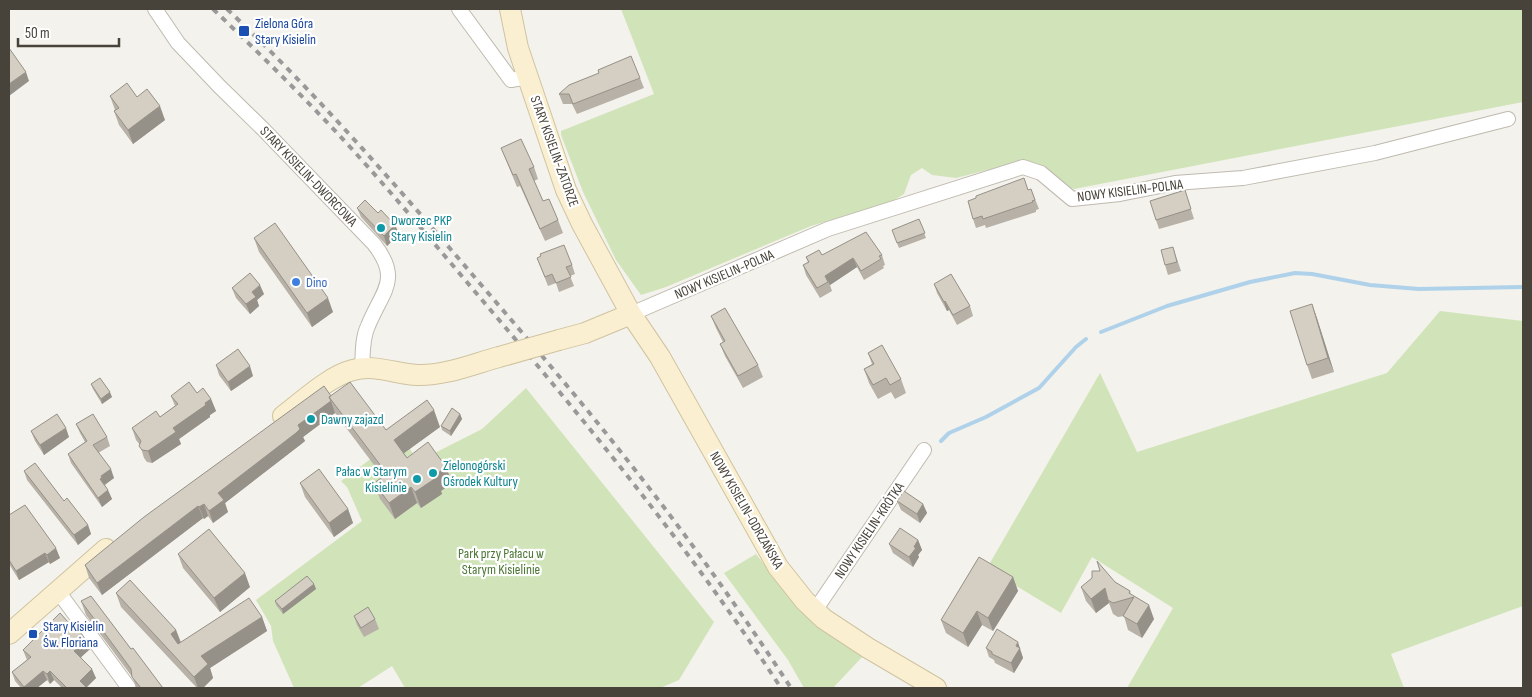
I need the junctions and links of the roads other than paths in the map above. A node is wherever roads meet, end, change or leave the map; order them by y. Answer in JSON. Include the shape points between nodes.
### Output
{"nodes":[{"id":1,"x":155,"y":9,"type":"edge"},
{"id":2,"x":458,"y":9,"type":"edge"},
{"id":3,"x":510,"y":9,"type":"edge"},
{"id":4,"x":528,"y":77,"type":"junction"},
{"id":5,"x":1508,"y":119,"type":"dead end"},
{"id":6,"x":631,"y":314,"type":"junction"},
{"id":7,"x":660,"y":357,"type":"joint"},
{"id":8,"x":362,"y":368,"type":"junction"},
{"id":9,"x":271,"y":425,"type":"edge"},
{"id":10,"x":924,"y":450,"type":"dead end"},
{"id":11,"x":120,"y":537,"type":"edge"},
{"id":12,"x":58,"y":590,"type":"junction"},
{"id":13,"x":814,"y":610,"type":"junction"},
{"id":14,"x":9,"y":634,"type":"edge"},
{"id":15,"x":129,"y":688,"type":"edge"},
{"id":16,"x":936,"y":688,"type":"edge"}],
"edges":[{"from":1,"to":8,"type":"street","name":"STARY KISIELIN-DWORCOWA","via":[[178,43],[383,256],[389,269],[389,280],[365,334]]},
{"from":2,"to":4,"type":"street","via":[[511,80]]},
{"from":3,"to":4,"type":"street","name":"STARY KISIELIN-ZATORZE","via":[[516,43]]},
{"from":4,"to":6,"type":"street","name":"STARY KISIELIN-ZATORZE","via":[[566,190]]},
{"from":5,"to":6,"type":"street","name":"NOWY KISIELIN-POLNA","via":[[1375,153],[1252,176],[1176,183],[1072,199],[1041,173],[1023,167],[828,229]]},
{"from":6,"to":7,"type":"street","name":"STARY KISIELIN-ZATORZE"},
{"from":6,"to":8,"type":"street","bridge":true,"via":[[585,332],[443,373],[416,375]]},
{"from":7,"to":13,"type":"street","name":"NOWY KISIELIN-ODRZAŃSKA","via":[[778,567]]},
{"from":8,"to":9,"type":"street","via":[[334,379]]},
{"from":10,"to":13,"type":"street","name":"NOWY KISIELIN-KRÓTKA"},
{"from":11,"to":12,"type":"street"},
{"from":12,"to":14,"type":"street"},
{"from":12,"to":15,"type":"street"},
{"from":13,"to":16,"type":"street","name":"NOWY KISIELIN-ODRZAŃSKA","via":[[838,629]]}]}
